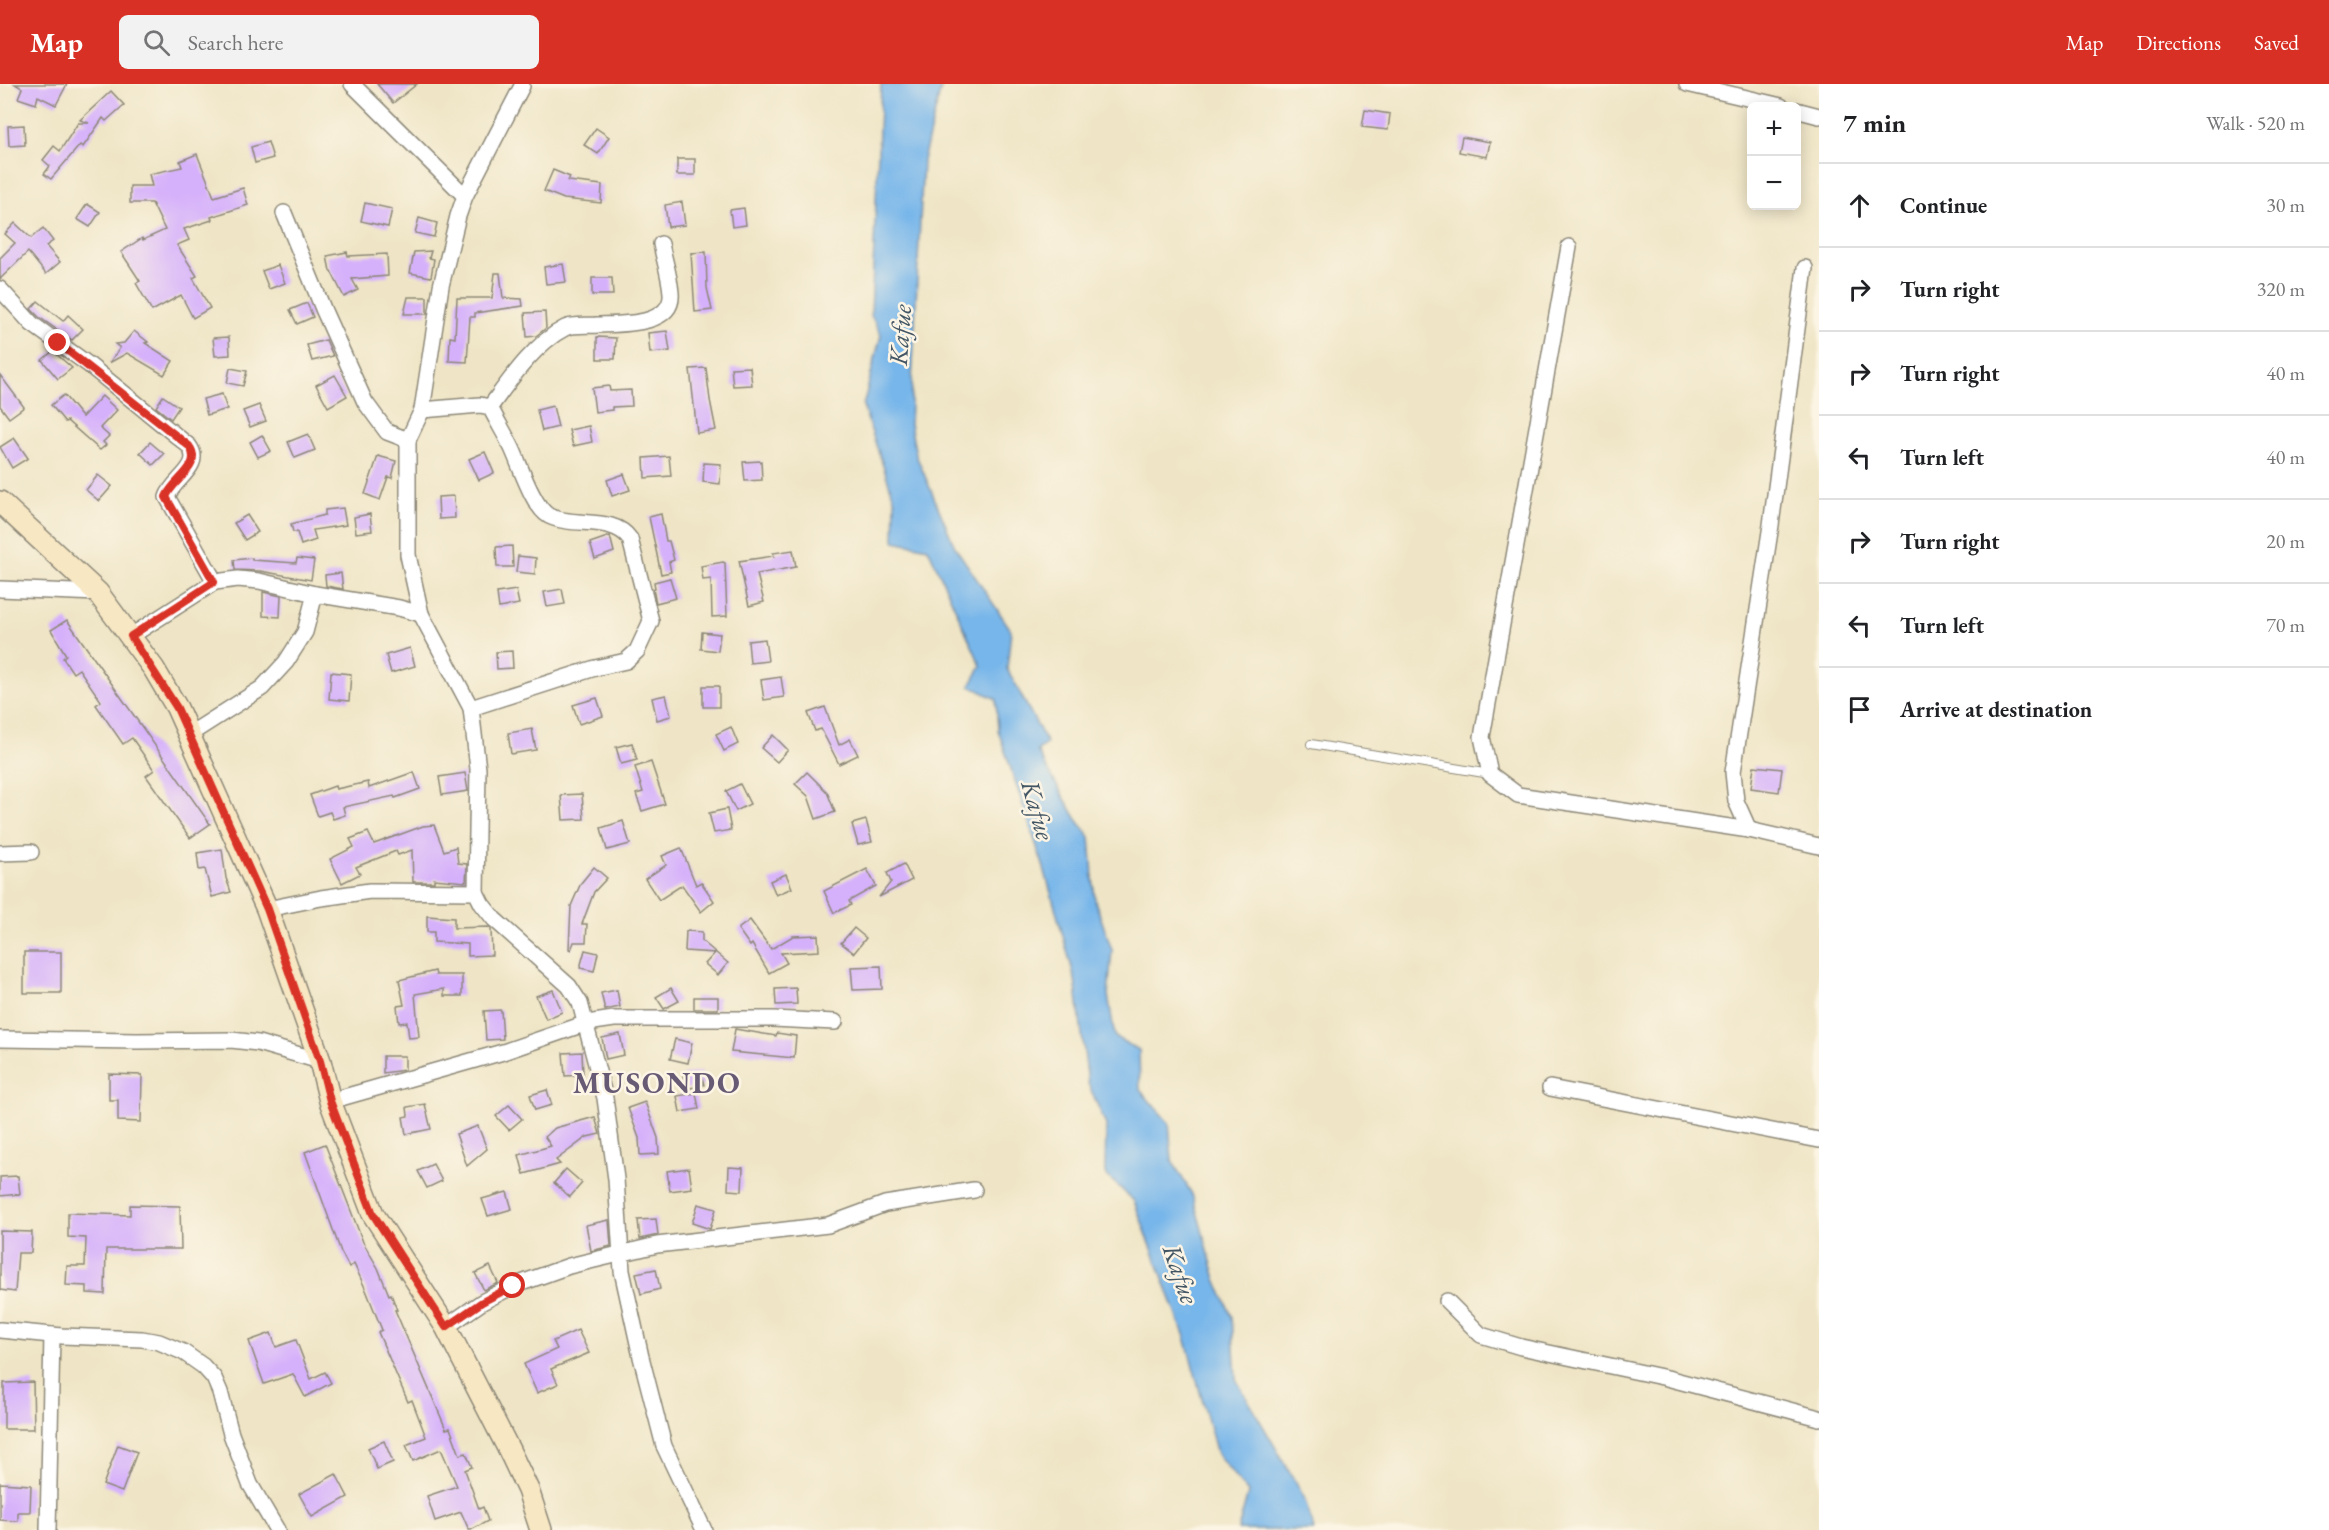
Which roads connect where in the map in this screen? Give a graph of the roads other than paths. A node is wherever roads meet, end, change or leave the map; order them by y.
1 (352, 84) edge
2 (1687, 84) edge
3 (522, 86) dead end
4 (1764, 102) edge
5 (1801, 111) edge
6 (1819, 116) edge
7 (465, 196) junction
8 (284, 213) dead end
9 (661, 244) dead end
10 (1569, 247) dead end
11 (1805, 268) dead end
12 (0, 289) edge
13 (490, 407) junction
14 (422, 410) junction
15 (408, 440) junction
16 (0, 502) edge
17 (214, 582) junction
18 (0, 589) edge
19 (98, 594) junction
20 (315, 594) junction
21 (421, 614) junction
22 (131, 636) junction
23 (471, 708) junction
24 (190, 734) junction
25 (1311, 744) dead end
26 (1490, 774) junction
27 (1749, 830) junction
28 (1819, 846) edge
29 (31, 852) dead end
30 (0, 853) edge
31 (476, 892) junction
32 (267, 909) junction
33 (587, 1023) junction
34 (835, 1023) dead end
35 (0, 1039) edge
36 (320, 1061) junction
37 (1550, 1088) dead end
38 (330, 1101) junction
39 (1819, 1140) edge
40 (974, 1190) dead end
41 (621, 1253) junction
42 (1447, 1301) dead end
43 (446, 1327) junction
44 (0, 1330) edge
45 (52, 1335) junction
46 (1819, 1418) edge
47 (48, 1530) edge
48 (277, 1530) edge
49 (541, 1530) edge
50 (704, 1530) edge

1 - 7 street
2 - 4 street
3 - 7 street
5 - 6 street
7 - 14 street
8 - 15 street
9 - 13 street
10 - 26 street
11 - 27 street
12 - 17 street
13 - 14 street
13 - 23 street
14 - 15 street
15 - 21 street
16 - 19 street
17 - 20 street
17 - 22 street
18 - 19 street
19 - 22 street
20 - 21 street
20 - 24 street
21 - 23 street
22 - 24 street
23 - 31 street
24 - 32 street
25 - 26 lane
26 - 27 street
27 - 28 street
29 - 30 street
31 - 32 street
31 - 33 street
32 - 36 street
33 - 34 street
33 - 38 street
33 - 41 street
35 - 36 street
36 - 38 street
37 - 39 street
38 - 43 street
40 - 41 street
41 - 43 street
41 - 50 street
42 - 46 street
43 - 49 street
44 - 45 street
45 - 47 street
45 - 48 street

